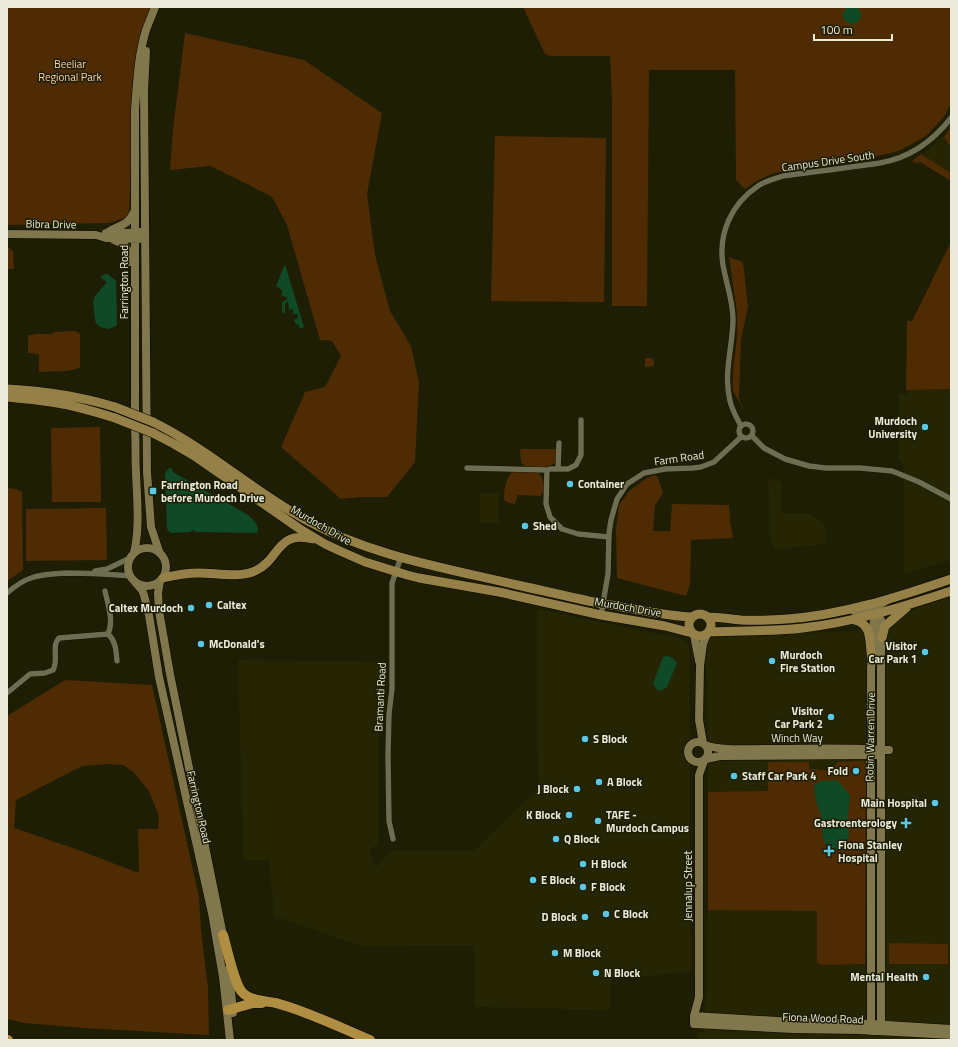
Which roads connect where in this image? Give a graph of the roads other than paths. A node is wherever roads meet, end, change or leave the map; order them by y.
1 (154, 10) edge
2 (951, 118) edge
3 (135, 210) junction
4 (7, 234) edge
5 (106, 235) junction
6 (146, 235) junction
7 (135, 236) junction
8 (135, 313) junction
9 (146, 335) junction
10 (136, 374) junction
11 (7, 389) edge
12 (7, 397) edge
13 (581, 420) dead end
14 (741, 426) junction
15 (752, 436) junction
16 (741, 437) junction
17 (559, 443) dead end
18 (467, 468) dead end
19 (558, 469) junction
20 (547, 470) junction
21 (951, 499) edge
22 (609, 537) junction
23 (319, 540) junction
24 (159, 551) junction
25 (132, 556) junction
26 (401, 557) junction
27 (397, 572) junction
28 (81, 573) junction
29 (951, 574) edge
30 (133, 579) junction
31 (951, 579) edge
32 (162, 580) junction
33 (935, 584) junction
34 (104, 591) dead end
35 (951, 591) edge
36 (7, 593) edge
37 (887, 600) junction
38 (603, 604) junction
39 (909, 605) junction
40 (841, 611) junction
41 (875, 614) junction
42 (601, 615) junction
43 (692, 616) junction
44 (708, 617) junction
45 (788, 619) junction
46 (855, 620) junction
47 (788, 629) junction
48 (708, 633) junction
49 (108, 634) junction
50 (693, 634) junction
51 (882, 638) junction
52 (872, 659) junction
53 (118, 661) dead end
54 (882, 664) junction
55 (700, 666) junction
56 (871, 674) junction
57 (7, 693) edge
58 (699, 720) junction
59 (704, 744) junction
60 (691, 745) junction
61 (877, 752) junction
62 (691, 759) junction
63 (705, 760) junction
64 (699, 775) junction
65 (393, 839) dead end
66 (871, 911) junction
67 (881, 911) junction
68 (223, 935) junction
69 (871, 939) junction
70 (881, 939) junction
71 (276, 1003) junction
72 (230, 1009) junction
73 (699, 1020) joint
74 (871, 1027) junction
75 (881, 1028) junction
76 (951, 1029) edge
77 (951, 1035) edge
78 (233, 1038) edge
79 (370, 1040) edge

1 - 3 main road, Farrington Road
1 - 6 main road, Farrington Road
2 - 14 street, Campus Drive South
3 - 5 main road
3 - 7 main road, Farrington Road
4 - 5 main road, Bibra Drive
5 - 7 main road, Bibra Drive
5 - 8 main road
6 - 7 main road, Bibra Drive
6 - 9 main road, Farrington Road
7 - 8 main road, Farrington Road
8 - 10 main road, Farrington Road
9 - 10 main road
9 - 24 main road, Farrington Road
10 - 25 main road, Farrington Road
11 - 26 main road, Murdoch Drive, bridge
12 - 23 main road, Murdoch Drive, bridge
13 - 19 street
14 - 15 street
14 - 16 street, Campus Drive South
15 - 16 street
15 - 21 street
16 - 22 street, Farm Road
17 - 19 street
18 - 20 street
19 - 20 street
20 - 22 street
22 - 38 street, Farm Road
23 - 27 main road, Murdoch Drive
23 - 32 main road
24 - 25 main road
24 - 32 main road
25 - 28 street
25 - 30 main road
26 - 27 street, Bramanti Road
26 - 38 main road, Murdoch Drive
27 - 42 main road, Murdoch Drive
27 - 65 street, Bramanti Road
28 - 30 street
28 - 36 street
29 - 33 main road
30 - 32 main road
30 - 72 main road, Farrington Road
31 - 33 main road, Murdoch Drive
32 - 68 main road, Farrington Road
33 - 37 main road, Murdoch Drive
34 - 49 street
35 - 39 main road, Murdoch Drive
37 - 40 main road, Murdoch Drive
37 - 41 main road
38 - 42 street, Farm Road
38 - 43 main road, Murdoch Drive
39 - 41 main road, Murdoch Drive
39 - 51 main road
40 - 41 main road
40 - 45 main road, Murdoch Drive
41 - 46 main road, Murdoch Drive
41 - 51 main road, Robin Warren Drive
41 - 52 main road, Robin Warren Drive
42 - 50 main road, Murdoch Drive
43 - 44 main road, Murdoch Drive
43 - 50 main road
44 - 45 main road, Murdoch Drive
44 - 48 main road
45 - 47 main road
46 - 47 main road, Murdoch Drive
46 - 52 main road
47 - 48 main road, Murdoch Drive
48 - 50 main road, Murdoch Drive
48 - 55 main road, Jennalup Street
49 - 53 street
49 - 57 street
50 - 55 main road, Jennalup Street
51 - 54 main road, Robin Warren Drive
52 - 56 main road, Robin Warren Drive
54 - 56 main road
54 - 61 main road, Robin Warren Drive
55 - 58 main road, Jennalup Street
56 - 61 main road, Robin Warren Drive
58 - 59 main road, Jennalup Street
58 - 60 main road, Jennalup Street
59 - 60 main road
59 - 61 main road, Winch Way
59 - 63 main road, Jennalup Street
60 - 62 main road, Jennalup Street
61 - 63 main road, Winch Way
61 - 66 main road, Robin Warren Drive
61 - 67 main road, Robin Warren Drive
62 - 63 main road
62 - 64 main road, Jennalup Street
63 - 64 main road, Jennalup Street
64 - 73 main road, Jennalup Street
66 - 67 main road
66 - 69 main road, Robin Warren Drive
67 - 70 main road, Robin Warren Drive
68 - 71 highway
68 - 72 main road, Farrington Road
69 - 70 main road
69 - 74 main road, Robin Warren Drive
70 - 75 main road, Robin Warren Drive
71 - 72 highway
71 - 79 highway
72 - 78 main road, Farrington Road
73 - 74 main road, Fiona Wood Road
74 - 75 main road, Fiona Wood Road
75 - 76 main road, Fiona Wood Road
75 - 77 main road, Fiona Wood Road

